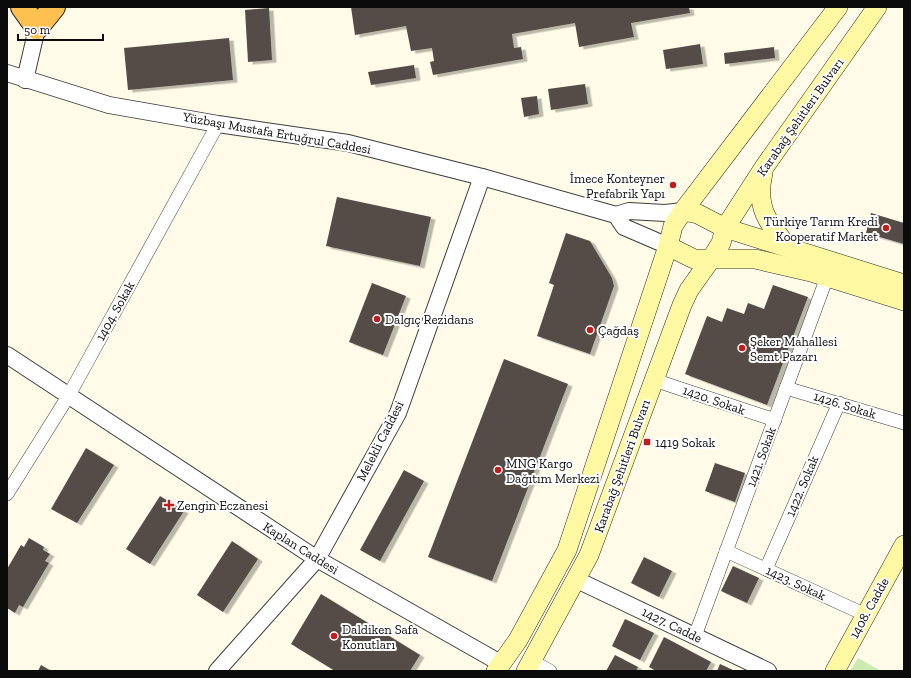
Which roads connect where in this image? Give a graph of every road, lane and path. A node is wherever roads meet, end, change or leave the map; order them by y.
1 (22, 7) edge
2 (54, 7) edge
3 (838, 7) edge
4 (877, 7) edge
5 (37, 28) junction
6 (7, 73) edge
7 (25, 80) junction
8 (218, 124) junction
9 (765, 166) junction
10 (482, 177) junction
11 (683, 211) junction
12 (616, 216) junction
13 (725, 228) junction
14 (668, 246) junction
15 (789, 248) junction
16 (711, 259) junction
17 (827, 277) junction
18 (904, 284) edge
19 (904, 301) edge
20 (7, 355) edge
21 (654, 380) junction
22 (786, 388) junction
23 (69, 395) junction
24 (838, 403) junction
25 (774, 420) junction
26 (904, 422) edge
27 (7, 494) edge
28 (904, 545) edge
29 (726, 551) junction
30 (317, 560) junction
31 (766, 570) junction
32 (577, 580) junction
33 (866, 615) junction
34 (695, 636) junction
35 (529, 666) edge
36 (499, 667) edge
37 (217, 671) edge
38 (550, 671) edge
39 (768, 671) edge
40 (835, 671) edge

1 - 5 highway
2 - 5 highway
3 - 11 main road, Karabağ Şehitleri Bulvarı
4 - 9 main road, Karabağ Şehitleri Bulvarı
5 - 7 street
6 - 7 street, Yüzbaşı Mustafa Ertuğrul Caddesi
7 - 8 street, Yüzbaşı Mustafa Ertuğrul Caddesi
8 - 10 street, Yüzbaşı Mustafa Ertuğrul Caddesi
8 - 23 street, 1404. Sokak
9 - 13 main road, Karabağ Şehitleri Bulvarı
9 - 15 main road
10 - 12 street, Yüzbaşı Mustafa Ertuğrul Caddesi
10 - 30 street, Melekli Caddesi
11 - 12 street, Yüzbaşı Mustafa Ertuğrul Caddesi
11 - 13 main road
11 - 14 main road, Karabağ Şehitleri Bulvarı
12 - 14 street, Yüzbaşı Mustafa Ertuğrul Caddesi
13 - 15 main road
13 - 16 main road, Karabağ Şehitleri Bulvarı
14 - 16 main road
14 - 36 main road, Karabağ Şehitleri Bulvarı
15 - 18 main road
16 - 17 main road
16 - 21 main road, Karabağ Şehitleri Bulvarı
17 - 19 main road
17 - 22 street, 1421. Sokak
20 - 23 street, Kaplan Caddesi
21 - 25 street, 1420. Sokak
21 - 32 main road, Karabağ Şehitleri Bulvarı
22 - 24 street, 1426. Sokak
22 - 25 street, 1421. Sokak
23 - 27 street, 1404. Sokak
23 - 30 street, Kaplan Caddesi
24 - 26 street, 1426. Sokak
24 - 31 street, 1422. Sokak
25 - 29 street, 1421. Sokak
28 - 33 main road, 1408. Cadde
29 - 31 street, 1423. Sokak
29 - 34 street, 1421. Sokak
30 - 36 street, Kaplan Caddesi
30 - 37 street, Melekli Caddesi
31 - 33 street, 1423. Sokak
32 - 34 street, 1427. Cadde
32 - 35 main road, Karabağ Şehitleri Bulvarı
33 - 40 main road, 1408. Cadde
34 - 39 street, 1427. Cadde
35 - 38 street

